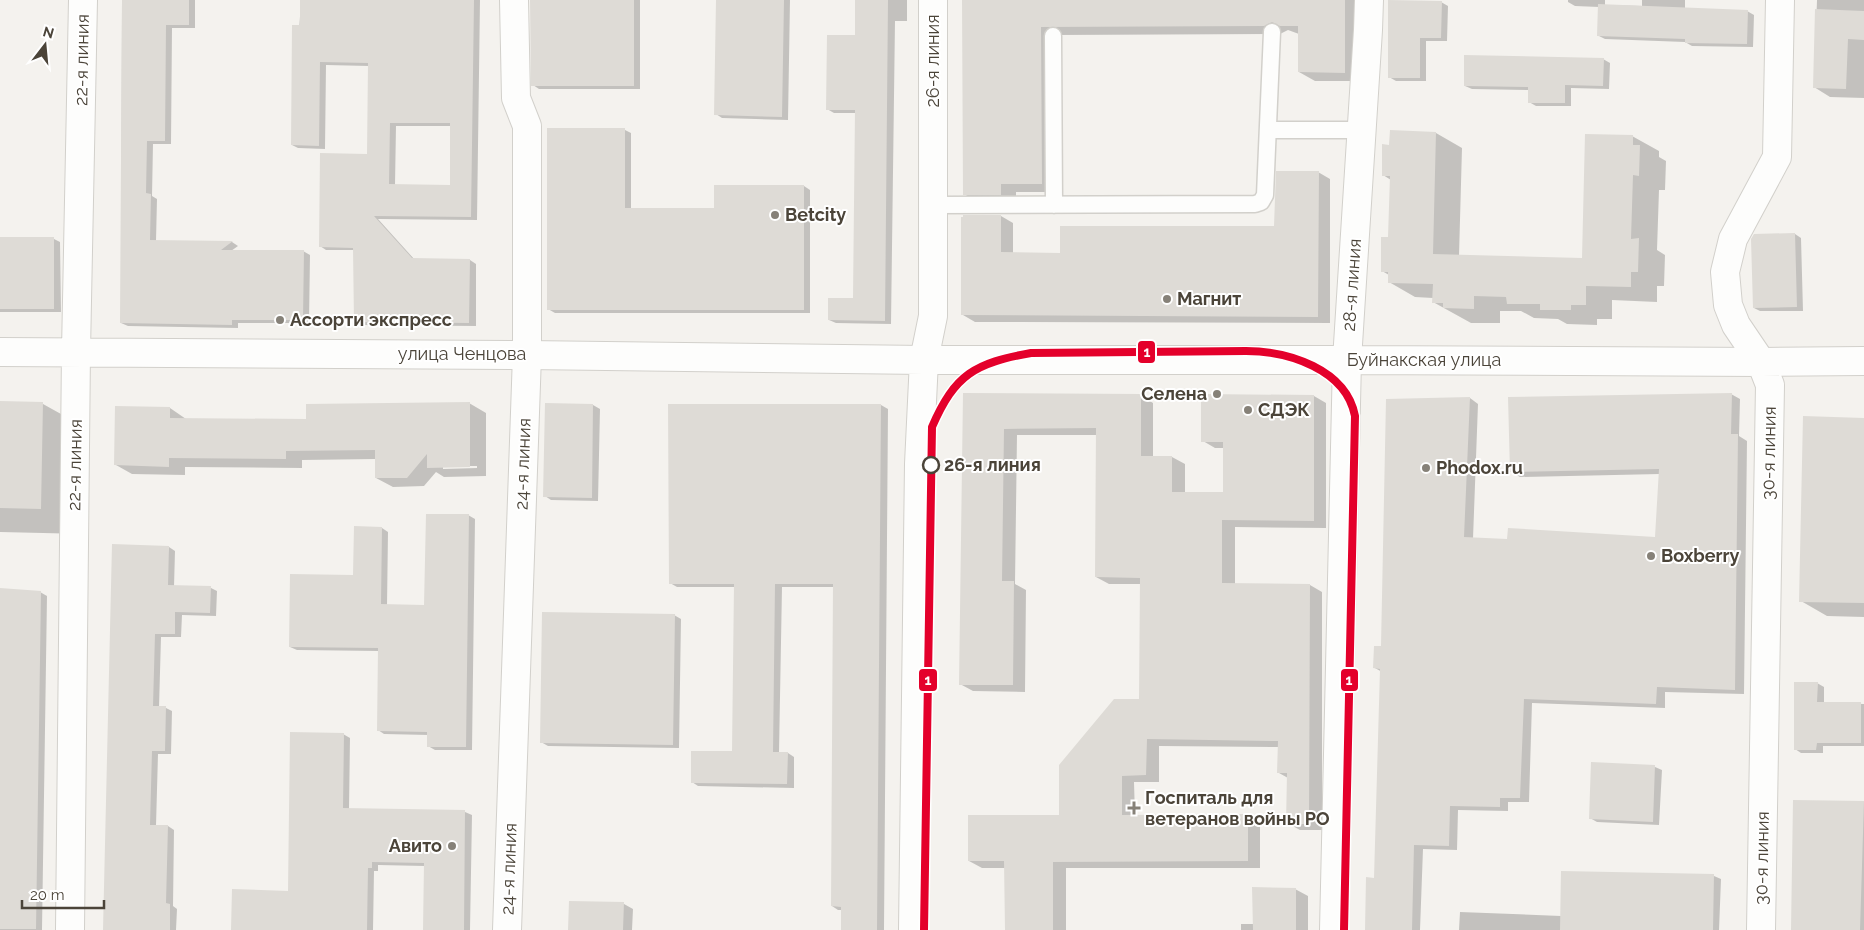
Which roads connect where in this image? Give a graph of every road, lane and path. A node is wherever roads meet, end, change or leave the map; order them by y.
1 (83, 0) edge
2 (514, 0) edge
3 (932, 0) edge
4 (1369, 0) edge
5 (1780, 0) edge
6 (1272, 32) dead end
7 (1053, 36) dead end
8 (1268, 130) junction
9 (1362, 130) junction
10 (933, 205) junction
11 (1054, 205) junction
12 (76, 351) junction
13 (0, 352) edge
14 (527, 354) junction
15 (924, 360) junction
16 (1347, 360) junction
17 (1864, 361) edge
18 (1761, 362) junction
19 (70, 930) edge
20 (507, 930) edge
21 (913, 930) edge
22 (1334, 930) edge
23 (1761, 930) edge

1 - 12 street, 22-я линия
2 - 14 street, 24-я линия
3 - 10 street, 26-я линия
4 - 9 street, 28-я линия
5 - 18 street, 30-я линия
6 - 8 lane
7 - 11 lane
8 - 9 lane
8 - 11 lane
9 - 16 street, 28-я линия
10 - 11 lane
10 - 15 street, 26-я линия
12 - 13 street, улица Ченцова
12 - 14 street, улица Ченцова
12 - 19 street, 22-я линия
14 - 15 street, улица Ченцова
14 - 20 street, 24-я линия
15 - 16 street, Буйнакская улица
15 - 21 street, 26-я линия
16 - 18 street, Буйнакская улица
16 - 22 street, 28-я линия
17 - 18 street, Буйнакская улица
18 - 23 street, 30-я линия

